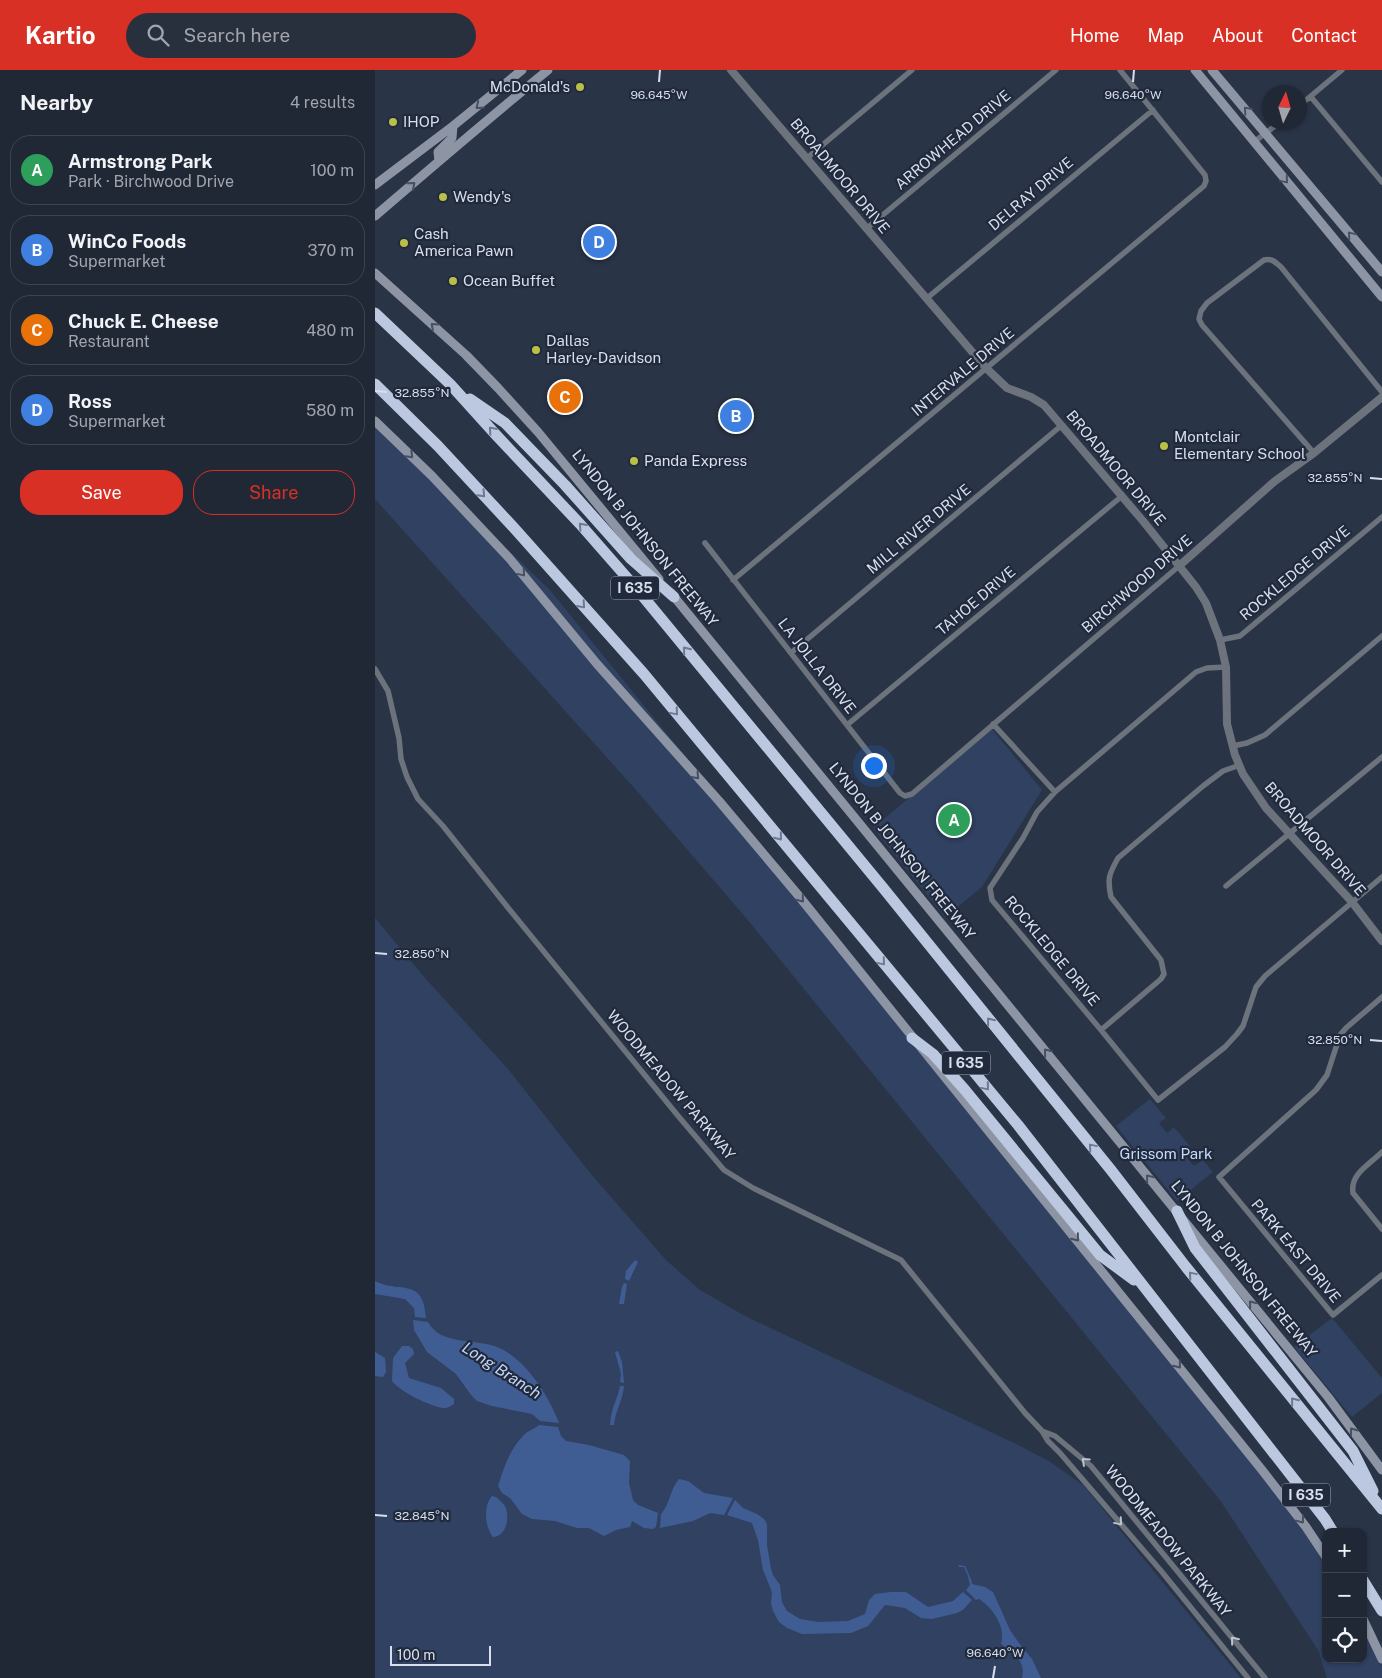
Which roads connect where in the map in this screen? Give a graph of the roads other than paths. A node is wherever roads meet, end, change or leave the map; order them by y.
1 (522, 70) edge
2 (548, 70) edge
3 (731, 70) edge
4 (912, 70) edge
5 (1056, 70) edge
6 (1120, 70) edge
7 (1195, 70) edge
8 (1212, 70) edge
9 (1342, 70) edge
10 (1311, 97) junction
11 (1307, 100) edge
12 (1153, 110) junction
13 (453, 126) junction
14 (1271, 130) edge
15 (1267, 133) junction
16 (1254, 142) junction
17 (807, 158) junction
18 (439, 161) junction
19 (1382, 182) edge
20 (375, 186) edge
21 (375, 216) edge
22 (867, 229) junction
23 (375, 265) edge
24 (1382, 272) edge
25 (375, 273) edge
26 (385, 282) junction
27 (1382, 297) edge
28 (926, 299) junction
29 (375, 313) edge
30 (986, 368) junction
31 (375, 384) edge
32 (451, 384) junction
33 (1382, 392) edge
34 (1382, 397) edge
35 (375, 421) edge
36 (1062, 425) junction
37 (1314, 453) junction
38 (1122, 496) junction
39 (1382, 517) edge
40 (705, 543) dead end
41 (1179, 566) junction
42 (733, 580) junction
43 (674, 597) junction
44 (1382, 636) edge
45 (1220, 640) junction
46 (792, 652) junction
47 (1226, 667) junction
48 (375, 669) edge
49 (993, 724) junction
50 (847, 725) junction
51 (1233, 746) junction
52 (1382, 757) edge
53 (1240, 764) junction
54 (1055, 792) junction
55 (913, 794) joint
56 (1290, 835) junction
57 (1382, 877) edge
58 (1226, 886) dead end
59 (1352, 902) junction
60 (1382, 941) edge
61 (1382, 997) edge
62 (1101, 1030) junction
63 (912, 1038) junction
64 (1382, 1152) edge
65 (1177, 1211) junction
66 (1382, 1229) edge
67 (1382, 1274) edge
68 (1146, 1289) junction
69 (1042, 1431) junction
70 (1382, 1470) edge
71 (1381, 1509) edge
72 (1331, 1528) edge
73 (1322, 1551) edge
74 (1367, 1587) edge
75 (1382, 1611) edge
76 (1367, 1627) edge
77 (1382, 1659) edge
78 (1247, 1678) edge
79 (1265, 1678) edge

1 -> 13 main road
2 - 18 main road
3 - 17 street, BROADMOOR DRIVE
4 - 17 street
5 - 22 street, ARROWHEAD DRIVE
6 - 12 street
7 - 16 main road
15 -> 8 main road
9 - 10 street
10 - 11 street
10 - 19 street
12 - 28 street, DELRAY DRIVE
12 - 30 street, INTERVALE DRIVE
13 - 18 main road
13 - 20 main road
14 - 15 street
15 - 16 street
24 -> 15 main road
16 -> 27 main road
17 - 22 street, BROADMOOR DRIVE
21 -> 18 main road
22 - 28 street, BROADMOOR DRIVE
23 - 26 main road
25 - 26 main road, LYNDON B JOHNSON FREEWAY
43 -> 26 main road, LYNDON B JOHNSON FREEWAY
28 - 30 street, BROADMOOR DRIVE
29 - 32 highway, I 635
30 - 36 street, BROADMOOR DRIVE
30 - 42 street, INTERVALE DRIVE
31 -> 68 highway, I 635
32 - 43 highway
71 -> 32 highway, I 635
33 - 37 street
34 - 37 street, BIRCHWOOD DRIVE
35 -> 63 main road
36 - 38 street, BROADMOOR DRIVE
36 - 46 street, MILL RIVER DRIVE
37 - 41 street, BIRCHWOOD DRIVE
38 - 41 street, BROADMOOR DRIVE
38 - 50 street, TAHOE DRIVE
39 - 45 street, ROCKLEDGE DRIVE
40 - 42 street, LA JOLLA DRIVE
41 - 45 street, BROADMOOR DRIVE
41 - 49 street, BIRCHWOOD DRIVE
42 - 46 street, LA JOLLA DRIVE
65 -> 43 main road, LYNDON B JOHNSON FREEWAY
44 - 51 street
45 - 47 street, BROADMOOR DRIVE
46 - 50 street, LA JOLLA DRIVE
47 - 51 street, BROADMOOR DRIVE
47 - 54 street, ROCKLEDGE DRIVE
48 - 69 street, WOODMEADOW PARKWAY
49 - 54 street
49 - 55 street, BIRCHWOOD DRIVE
50 - 55 street, LA JOLLA DRIVE
51 - 53 street, BROADMOOR DRIVE
52 - 56 street
53 - 56 street, BROADMOOR DRIVE
53 - 62 street
54 - 62 street, ROCKLEDGE DRIVE
56 - 58 street
56 - 59 street, BROADMOOR DRIVE
57 - 59 street
59 - 60 street, BROADMOOR DRIVE
59 - 62 street, ROCKLEDGE DRIVE
61 - 67 street, PARK EAST DRIVE
63 - 68 highway
63 -> 73 main road
64 - 66 street
70 -> 65 main road, LYNDON B JOHNSON FREEWAY
65 - 71 highway
68 - 72 highway, I 635
69 -> 78 street, WOODMEADOW PARKWAY
79 -> 69 street, WOODMEADOW PARKWAY
74 - 75 highway
76 - 77 main road

